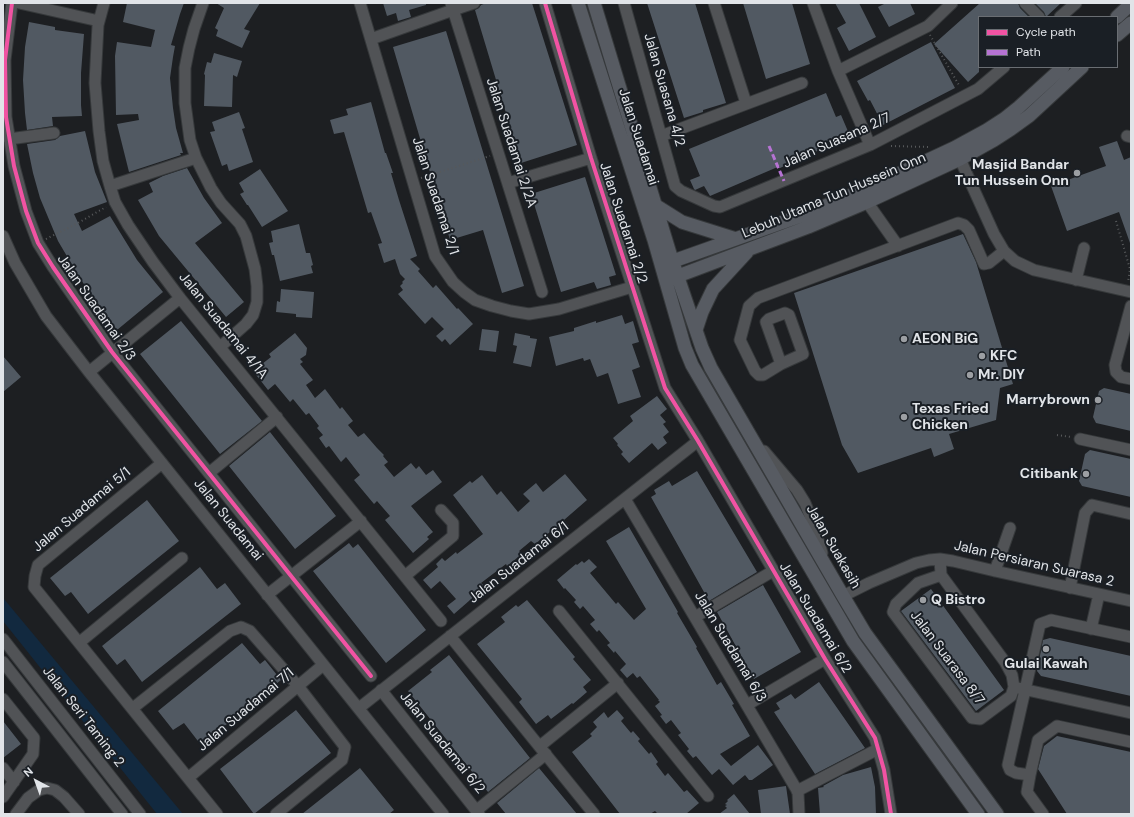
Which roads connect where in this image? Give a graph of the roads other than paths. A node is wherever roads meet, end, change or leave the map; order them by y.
1 (12, 3) edge
2 (20, 3) edge
3 (104, 3) edge
4 (203, 3) edge
5 (360, 3) edge
6 (474, 3) edge
7 (545, 3) edge
8 (578, 3) edge
9 (594, 3) edge
10 (624, 3) edge
11 (714, 3) edge
12 (813, 3) edge
13 (952, 3) edge
14 (1025, 3) edge
15 (1076, 3) edge
16 (1131, 4) edge
17 (452, 6) edge
18 (1038, 16) edge
19 (1061, 16) edge
20 (1118, 16) edge
21 (99, 21) junction
22 (1131, 23) edge
23 (1118, 34) edge
24 (372, 39) junction
25 (1003, 68) edge
26 (1062, 68) edge
27 (1081, 68) edge
28 (838, 71) junction
29 (802, 83) dead end
30 (746, 103) junction
31 (54, 133) dead end
32 (661, 136) junction
33 (10, 139) junction
34 (870, 145) junction
35 (196, 158) junction
36 (591, 158) junction
37 (960, 159) junction
38 (508, 183) junction
39 (110, 186) junction
40 (675, 186) joint
41 (867, 202) junction
42 (655, 205) junction
43 (3, 236) edge
44 (736, 239) junction
45 (898, 246) junction
46 (752, 248) junction
47 (1084, 248) dead end
48 (1004, 251) junction
49 (667, 264) junction
50 (678, 276) junction
51 (1076, 280) junction
52 (665, 281) junction
53 (632, 287) junction
54 (542, 292) dead end
55 (1131, 292) edge
56 (180, 298) junction
57 (1131, 306) edge
58 (696, 330) junction
59 (220, 347) junction
60 (112, 352) junction
61 (780, 364) dead end
62 (89, 372) junction
63 (1131, 379) edge
64 (277, 417) junction
65 (1075, 438) road end
66 (698, 441) junction
67 (1131, 450) edge
68 (162, 463) junction
69 (209, 473) junction
70 (625, 499) junction
71 (441, 510) dead end
72 (1131, 514) edge
73 (361, 521) junction
74 (1010, 528) dead end
75 (182, 558) dead end
76 (940, 559) junction
77 (774, 570) junction
78 (995, 572) junction
79 (941, 575) junction
80 (290, 576) junction
81 (405, 576) junction
82 (1070, 588) junction
83 (1098, 594) junction
84 (267, 595) junction
85 (842, 596) junction
86 (1131, 601) edge
87 (559, 611) dead end
88 (695, 617) junction
89 (441, 621) dead end
90 (1091, 628) junction
91 (450, 636) junction
92 (1131, 637) edge
93 (3, 639) edge
94 (80, 642) junction
95 (825, 659) junction
96 (3, 662) edge
97 (323, 665) junction
98 (371, 676) dead end
99 (618, 683) junction
100 (298, 686) junction
101 (1014, 687) junction
102 (381, 690) junction
103 (1026, 690) junction
104 (3, 699) edge
105 (747, 705) junction
106 (133, 708) junction
107 (359, 708) junction
108 (1131, 713) edge
109 (1131, 742) edge
110 (878, 749) junction
111 (543, 750) junction
112 (3, 768) edge
113 (1030, 775) junction
114 (188, 778) junction
115 (14, 782) junction
116 (797, 791) junction
117 (708, 796) dead end
118 (3, 797) edge
119 (478, 812) edge
120 (16, 814) edge
121 (79, 814) edge
122 (122, 814) edge
123 (140, 814) edge
124 (216, 814) edge
125 (276, 814) edge
126 (443, 814) edge
127 (594, 814) edge
128 (799, 814) edge
129 (891, 814) edge
130 (978, 814) edge
131 (997, 814) edge
132 (1043, 814) edge

1 - 33 street, Jalan Suadamai 2/3
2 - 21 street
3 - 21 street, Jalan Suadamai 4/1A
4 - 35 street
5 - 24 street, Jalan Suadamai 2/1
6 - 17 street
7 - 36 street, Jalan Suadamai 2/2
8 - 49 main road, Jalan Suadamai
9 - 42 main road, Jalan Suadamai
10 - 32 street, Jalan Suasana 4/2
11 - 30 street
12 - 28 street
13 - 28 street
14 - 18 street
15 - 19 street
16 - 20 main road
17 - 24 street
17 - 38 street, Jalan Suadamai 2/2A
21 - 39 street, Jalan Suadamai 4/1A
22 - 23 main road
24 - 53 street, Jalan Suadamai 2/1
25 - 34 street, Jalan Suasana 2/7
26 - 44 main road, Lebuh Utama Tun Hussein Onn
27 - 37 main road, Lebuh Utama Tun Hussein Onn
28 - 34 street
29 - 30 street
30 - 32 street
31 - 33 street
32 - 40 street, Jalan Suasana 4/2
33 - 60 street, Jalan Suadamai 2/3
34 - 40 street, Jalan Suasana 2/7
35 - 39 street
35 - 59 street
36 - 38 street
36 - 53 street, Jalan Suadamai 2/2
37 - 41 main road, Lebuh Utama Tun Hussein Onn
37 - 48 street
38 - 54 street, Jalan Suadamai 2/2A
39 - 56 street, Jalan Suadamai 4/1A
41 - 45 street
41 - 46 main road, Lebuh Utama Tun Hussein Onn
42 - 44 main road
42 - 49 main road, Jalan Suadamai
43 - 62 street, Jalan Suadamai
44 - 49 main road, Lebuh Utama Tun Hussein Onn
45 - 48 street
45 - 61 street
46 - 50 main road, Lebuh Utama Tun Hussein Onn
46 - 58 main road
47 - 51 street
48 - 51 street
49 - 50 main road, Jalan Suadamai
49 - 52 main road, Jalan Suadamai
50 - 52 main road, Lebuh Utama Tun Hussein Onn
50 - 58 main road, Jalan Suakasih
51 - 55 street
52 - 130 main road
53 - 66 street, Jalan Suadamai 2/2
56 - 59 street, Jalan Suadamai 4/1A
56 - 60 street
57 - 63 street
58 - 85 main road, Jalan Suakasih
59 - 64 street, Jalan Suadamai 4/1A
60 - 62 street
60 - 69 street, Jalan Suadamai 2/3
62 - 68 street, Jalan Suadamai
64 - 69 street
64 - 73 street, Jalan Suadamai 4/1A
65 - 67 street
66 - 70 street, Jalan Suadamai 6/1
66 - 77 street, Jalan Suadamai 6/2
68 - 84 street, Jalan Suadamai
68 - 94 street, Jalan Suadamai 5/1
69 - 80 street, Jalan Suadamai 2/3
70 - 88 street, Jalan Suadamai 6/3
70 - 91 street, Jalan Suadamai 6/1
71 - 81 street
72 - 82 street
73 - 80 street
73 - 81 street, Jalan Suadamai 4/1A
74 - 78 street
75 - 94 street
76 - 78 street, Jalan Persiaran Suarasa 2
76 - 79 street
76 - 85 street, Jalan Persiaran Suarasa 2
77 - 88 street
77 - 95 street, Jalan Suadamai 6/2
78 - 82 street, Jalan Persiaran Suarasa 2
79 - 101 street
79 - 101 street, Jalan Suarasa 8/7
80 - 84 street
80 - 98 street, Jalan Suadamai 2/3
81 - 89 street, Jalan Suadamai 4/1A
82 - 83 street, Jalan Persiaran Suarasa 2
83 - 86 street, Jalan Persiaran Suarasa 2
83 - 90 street
84 - 97 street, Jalan Suadamai
85 - 131 main road, Jalan Suakasih
87 - 99 street
88 - 105 street, Jalan Suadamai 6/3
90 - 92 street
90 - 103 street
91 - 102 street, Jalan Suadamai 6/1
91 - 111 street
93 - 123 street, Jalan Seri Taming 2
94 - 106 street
95 - 105 street
95 - 110 street, Jalan Suadamai 6/2
96 - 122 street, Jalan Seri Taming 2
97 - 100 street, Jalan Suadamai 7/1
97 - 107 street, Jalan Suadamai
99 - 111 street
99 - 117 street
100 - 106 street
100 - 114 street, Jalan Suadamai 7/1
100 - 125 street
101 - 103 street
102 - 107 street, Jalan Suadamai 6/1
102 - 119 street, Jalan Suadamai 6/2
103 - 108 street
103 - 113 street
104 - 115 street
105 - 116 street, Jalan Suadamai 6/3
106 - 114 street
107 - 126 street, Jalan Suadamai
109 - 113 street
110 - 116 street
110 - 129 street, Jalan Suadamai 6/2
111 - 119 street
111 - 127 street
112 - 115 street
113 - 132 street
114 - 124 street
115 - 118 street
116 - 128 street, Jalan Suadamai 6/3
120 - 121 street

